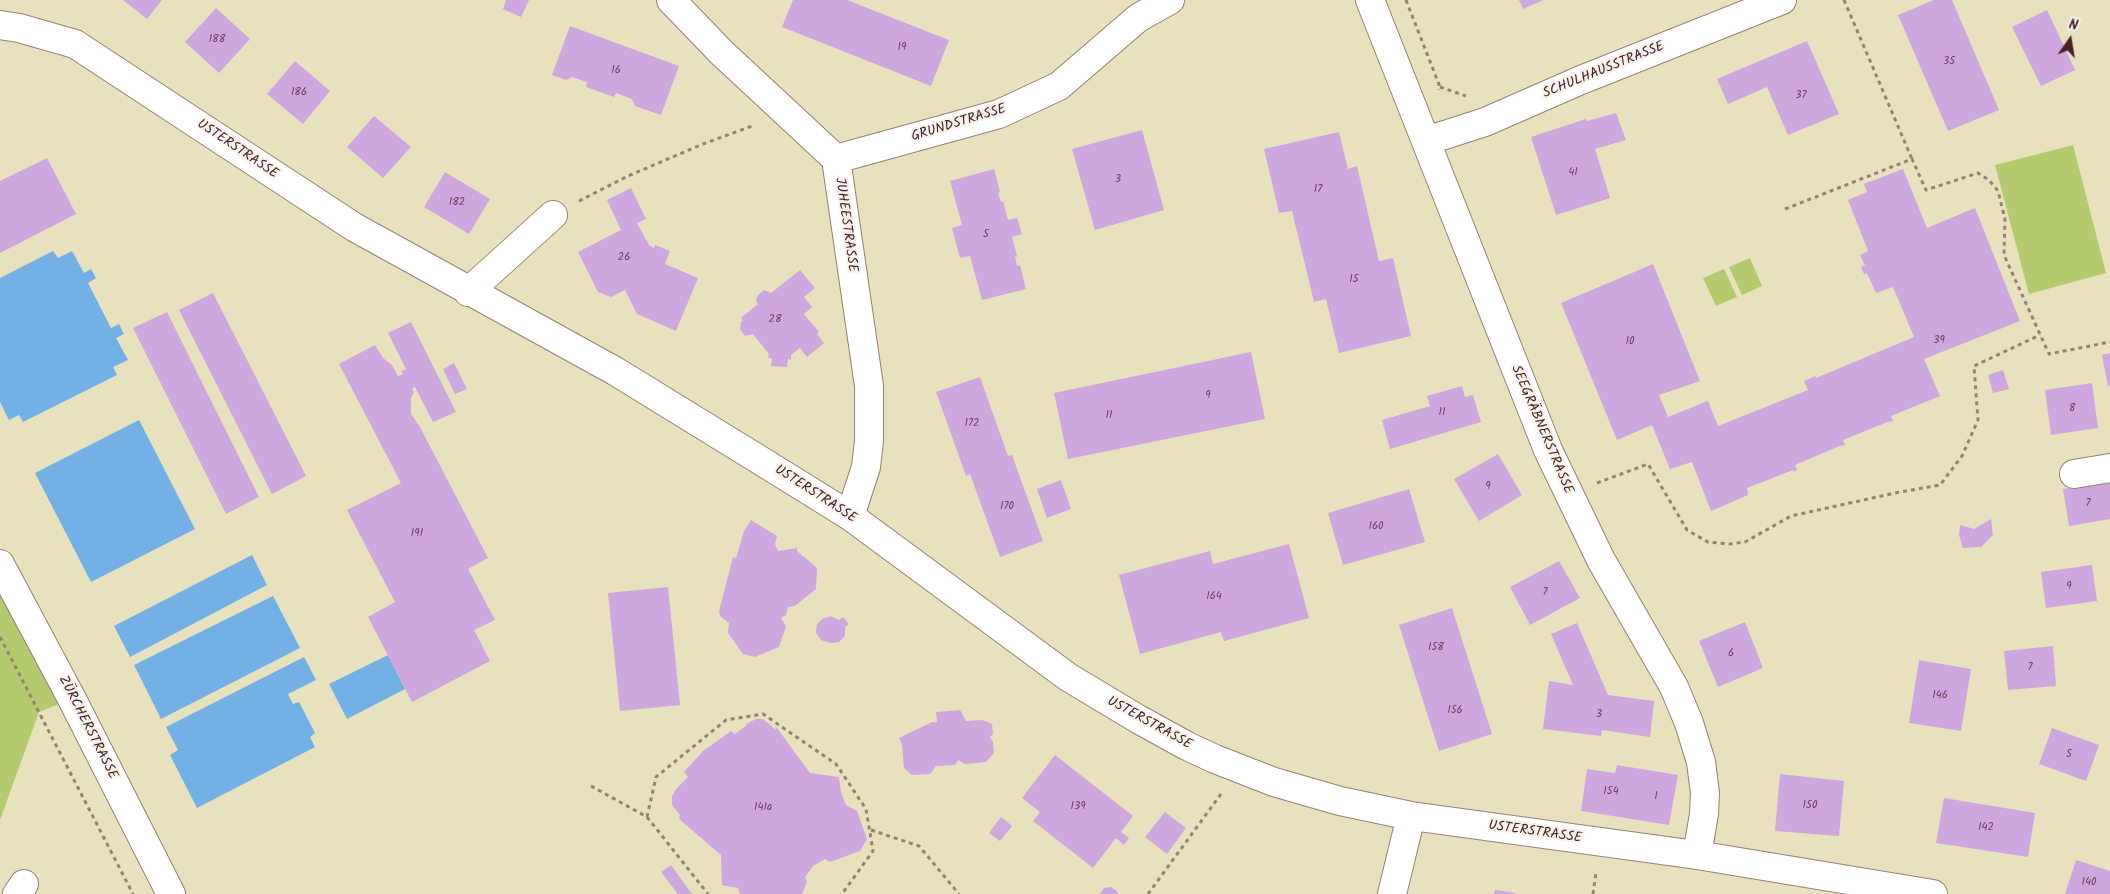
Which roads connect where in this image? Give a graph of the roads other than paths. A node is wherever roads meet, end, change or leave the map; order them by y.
1 (671, 0) edge
2 (1170, 0) edge
3 (1370, 0) edge
4 (1782, 0) edge
5 (0, 25) edge
6 (1426, 141) junction
7 (836, 159) junction
8 (553, 215) road end
9 (468, 292) junction
10 (2110, 468) edge
11 (2074, 474) dead end
12 (850, 516) junction
13 (0, 564) edge
14 (1411, 816) junction
15 (1697, 855) junction
16 (171, 894) edge
17 (1392, 894) edge
18 (1933, 894) edge

1 - 7 main road, JUHEESTRASSE
2 - 7 main road, GRUNDSTRASSE
3 - 6 main road, SEEGRÄBNERSTRASSE
4 - 6 main road, SCHULHAUSSTRASSE
5 - 9 main road, USTERSTRASSE
6 - 15 main road, SEEGRÄBNERSTRASSE
7 - 12 main road, JUHEESTRASSE
8 - 9 main road
9 - 12 main road, USTERSTRASSE
10 - 11 main road
12 - 14 main road, USTERSTRASSE
13 - 16 main road, ZÜRCHERSTRASSE
14 - 15 main road, USTERSTRASSE
14 - 17 main road
15 - 18 main road, USTERSTRASSE

